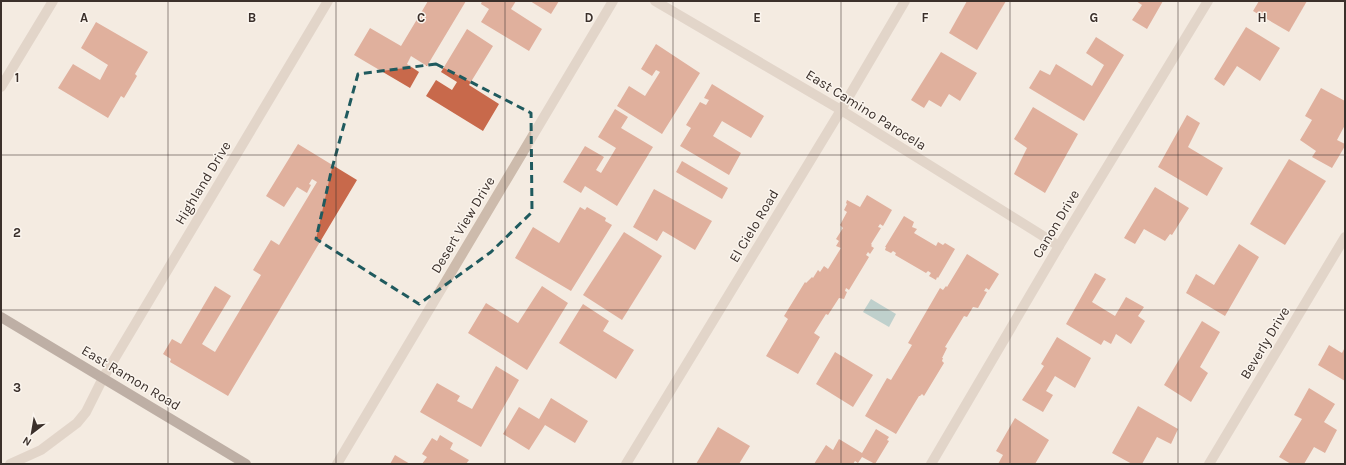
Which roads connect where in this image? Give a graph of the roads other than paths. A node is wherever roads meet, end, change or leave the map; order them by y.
1 (53, 1) edge
2 (328, 1) edge
3 (613, 1) edge
4 (655, 1) edge
5 (905, 1) edge
6 (1208, 1) edge
7 (1, 87) edge
8 (841, 110) junction
9 (1345, 237) edge
10 (1059, 246) junction
11 (1, 317) edge
12 (103, 378) junction
13 (10, 464) edge
14 (246, 464) edge
15 (337, 464) edge
16 (626, 464) edge
17 (931, 464) edge
18 (1209, 464) edge

1 - 7 street
2 - 12 street, Highland Drive
3 - 15 street, Desert View Drive
4 - 8 street, East Camino Parocela
5 - 8 street, El Cielo Road
6 - 10 street, Canon Drive
8 - 10 street, East Camino Parocela
8 - 16 street, El Cielo Road
9 - 18 street, Beverly Drive
10 - 17 street, Canon Drive
11 - 12 main road, East Ramon Road
12 - 13 street, Highland Drive
12 - 14 main road, East Ramon Road

